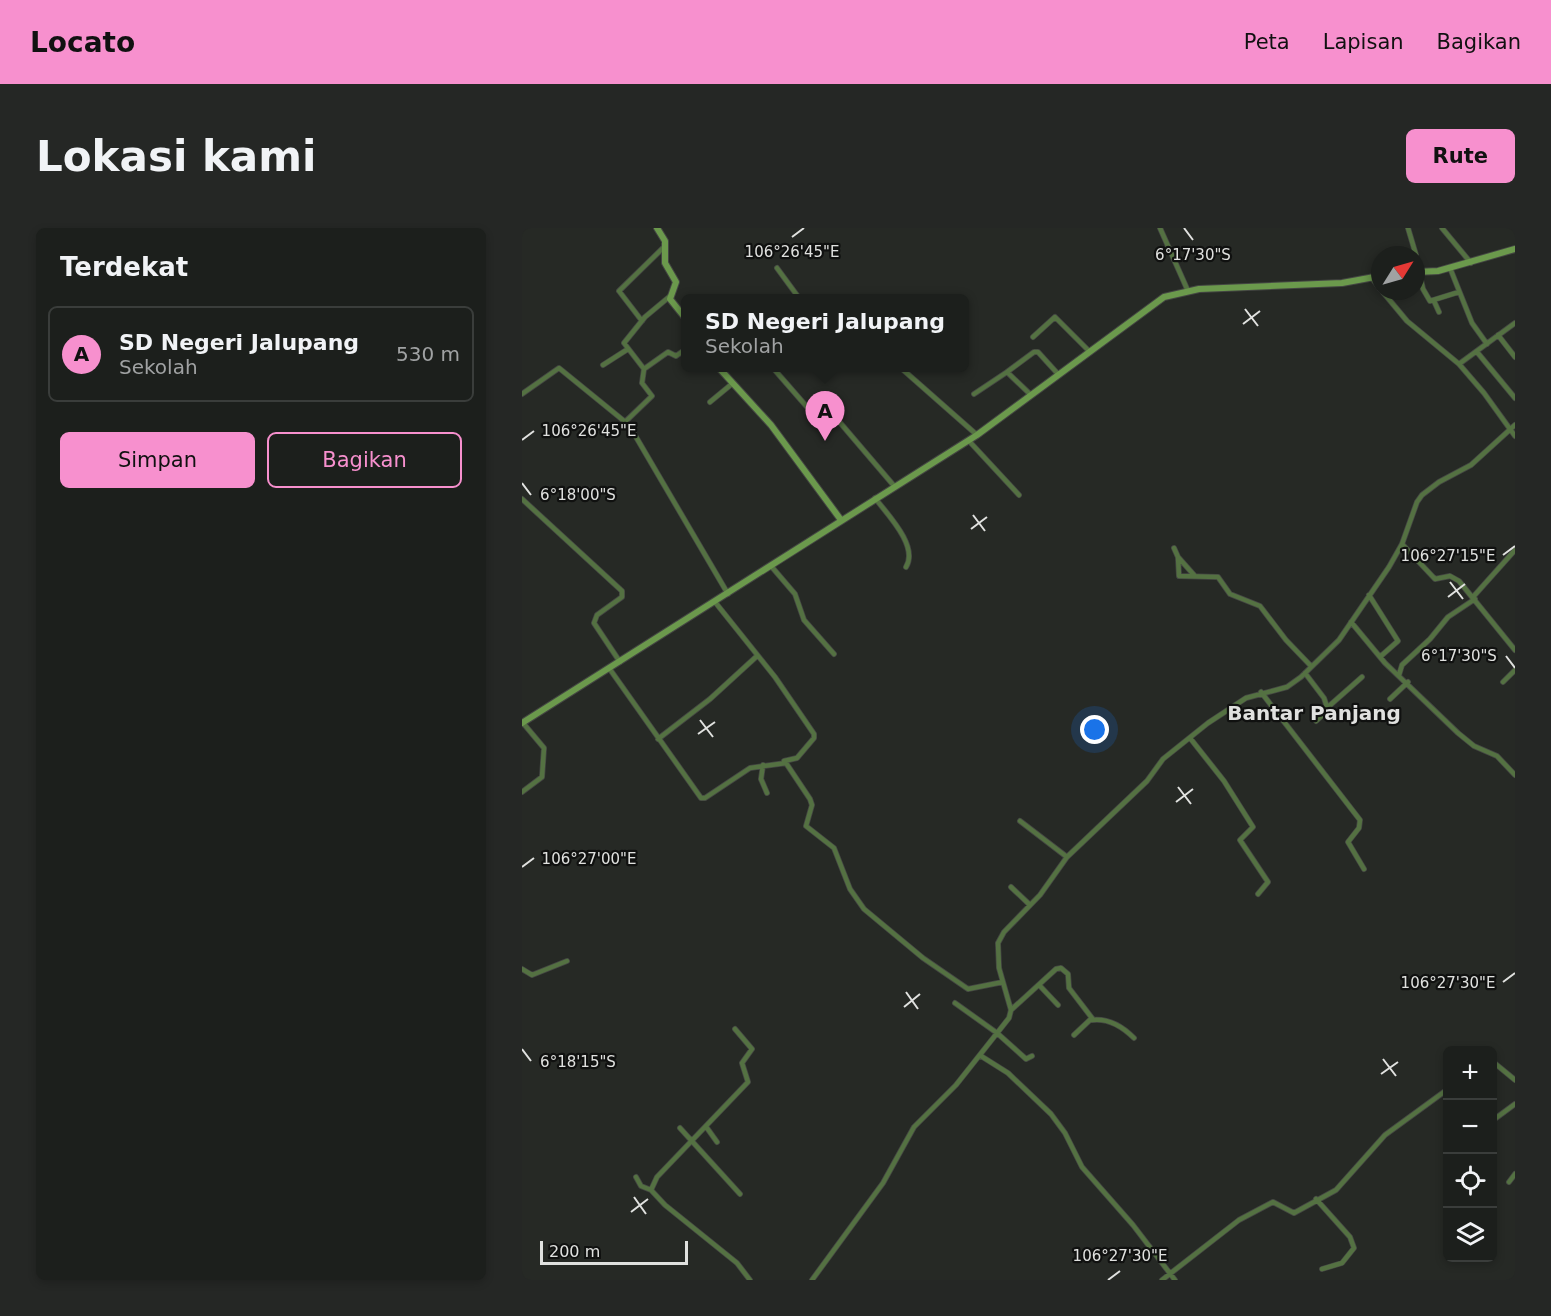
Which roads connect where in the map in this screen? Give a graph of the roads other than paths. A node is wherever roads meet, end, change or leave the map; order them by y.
1 (657, 228) edge
2 (1160, 228) edge
3 (1408, 228) edge
4 (1442, 228) edge
5 (666, 245) junction
6 (1414, 246) edge
7 (1515, 249) edge
8 (1471, 263) junction
9 (777, 268) dead end
10 (1450, 268) junction
11 (1425, 271) edge
12 (1371, 278) edge
13 (1188, 291) junction
14 (1425, 292) edge
15 (1459, 292) junction
16 (796, 294) edge
17 (669, 297) junction
18 (1389, 300) edge
19 (1434, 301) junction
20 (1439, 312) dead end
21 (681, 313) edge
22 (642, 321) junction
23 (1515, 323) edge
24 (1498, 335) junction
25 (1033, 337) dead end
26 (1487, 344) junction
27 (628, 349) junction
28 (681, 352) edge
29 (1090, 352) junction
30 (1477, 352) junction
31 (1515, 357) edge
32 (1459, 364) junction
33 (603, 365) dead end
34 (644, 369) junction
35 (722, 372) edge
36 (776, 372) edge
37 (906, 372) edge
38 (1007, 372) junction
39 (1058, 374) junction
40 (732, 383) junction
41 (522, 394) edge
42 (974, 394) dead end
43 (1030, 395) junction
44 (1515, 398) edge
45 (710, 402) dead end
46 (626, 421) junction
47 (1515, 425) edge
48 (1509, 429) junction
49 (977, 435) junction
50 (1515, 436) edge
51 (969, 441) junction
52 (895, 487) junction
53 (1019, 495) dead end
54 (875, 498) junction
55 (522, 499) edge
56 (841, 520) junction
57 (1402, 543) junction
58 (1174, 548) dead end
59 (1515, 550) edge
60 (1178, 557) junction
61 (771, 566) junction
62 (906, 567) dead end
63 (1194, 575) junction
64 (728, 594) junction
65 (1369, 596) junction
66 (1474, 598) junction
67 (714, 602) junction
68 (1351, 622) junction
69 (1515, 650) edge
70 (834, 654) dead end
71 (757, 656) junction
72 (1381, 656) junction
73 (620, 662) junction
74 (1311, 666) junction
75 (609, 669) junction
76 (1515, 669) edge
77 (1305, 673) junction
78 (1399, 675) junction
79 (1362, 677) dead end
80 (1408, 682) junction
81 (1503, 682) dead end
82 (1261, 692) junction
83 (1390, 699) dead end
84 (1328, 707) junction
85 (1316, 721) dead end
86 (522, 723) edge
87 (1190, 738) junction
88 (658, 740) junction
89 (781, 762) junction
90 (763, 765) junction
91 (1515, 775) edge
92 (522, 792) edge
93 (767, 793) dead end
94 (1020, 821) dead end
95 (1067, 858) junction
96 (1364, 869) dead end
97 (1011, 887) dead end
98 (1258, 894) dead end
99 (1030, 905) junction
100 (567, 961) dead end
101 (522, 969) edge
102 (1003, 982) junction
103 (1040, 986) junction
104 (955, 1003) dead end
105 (1058, 1005) dead end
106 (1011, 1010) junction
107 (1092, 1020) junction
108 (735, 1029) dead end
109 (997, 1033) junction
110 (1074, 1035) dead end
111 (1134, 1038) dead end
112 (981, 1056) junction
113 (1032, 1056) dead end
114 (1497, 1065) edge
115 (1515, 1080) edge
116 (1443, 1093) edge
117 (1515, 1104) edge
118 (1497, 1117) edge
119 (680, 1128) dead end
120 (707, 1128) junction
121 (694, 1140) junction
122 (717, 1142) dead end
123 (1515, 1174) edge
124 (636, 1177) dead end
125 (1509, 1182) dead end
126 (651, 1190) junction
127 (740, 1194) dead end
128 (1316, 1199) junction
129 (1322, 1269) dead end
130 (1170, 1273) junction
131 (750, 1280) edge
132 (812, 1280) edge
133 (1162, 1280) edge
134 (1175, 1280) edge

1 - 5 street
2 - 13 street
3 - 6 street
4 - 8 street
5 - 17 street
5 - 22 street
7 - 8 street
8 - 10 street
9 - 16 street
10 - 11 street
10 - 15 street
12 - 13 street
13 - 29 street
14 - 19 street
15 - 19 street
15 - 26 street
17 - 21 street
17 - 22 street
18 - 32 street
19 - 20 street
22 - 27 street
23 - 24 street
24 - 26 street
24 - 31 street
25 - 29 street
26 - 30 street
27 - 33 street
27 - 34 street
28 - 34 street
29 - 39 street
30 - 32 street
30 - 44 street
32 - 48 street
34 - 46 street
35 - 40 street
36 - 52 street
37 - 49 street
38 - 39 street
38 - 42 street
38 - 43 street
39 - 43 street
40 - 45 street
40 - 56 street
41 - 46 street
43 - 49 street
46 - 64 street
47 - 48 street
48 - 50 street
48 - 57 street
49 - 51 street
51 - 52 street
51 - 53 street
52 - 54 street
54 - 56 street
54 - 62 street
55 - 73 street
56 - 61 street
57 - 65 street
57 - 66 street
58 - 60 street
59 - 66 street
60 - 63 street
60 - 63 street
61 - 64 street
61 - 70 street
63 - 74 street
64 - 67 street
65 - 68 street
65 - 72 street
66 - 69 street
66 - 78 street
67 - 71 street
67 - 73 street
68 - 72 street
68 - 74 street
71 - 88 street
71 - 89 street
72 - 78 street
73 - 75 street
74 - 77 street
75 - 86 street
75 - 88 street
76 - 81 street
77 - 82 street
77 - 84 street
78 - 80 street
79 - 84 street
80 - 83 street
80 - 91 street
82 - 87 street
82 - 96 street
84 - 85 street
86 - 92 street
87 - 95 street
87 - 98 street
88 - 90 street
89 - 90 street
89 - 102 street
90 - 93 street
94 - 95 street
95 - 99 street
97 - 99 street
99 - 102 street
100 - 101 street
102 - 106 street
103 - 105 street
103 - 106 street
103 - 107 street
104 - 109 street
106 - 109 street
107 - 110 street
107 - 111 street
108 - 120 street
109 - 112 street
109 - 113 street
112 - 130 street
112 - 132 street
114 - 115 street
116 - 128 street
117 - 118 street
119 - 121 street
120 - 121 street
120 - 122 street
121 - 126 street
121 - 127 street
123 - 125 street
124 - 126 street
126 - 131 street
128 - 129 street
128 - 130 street
130 - 133 street
130 - 134 street

